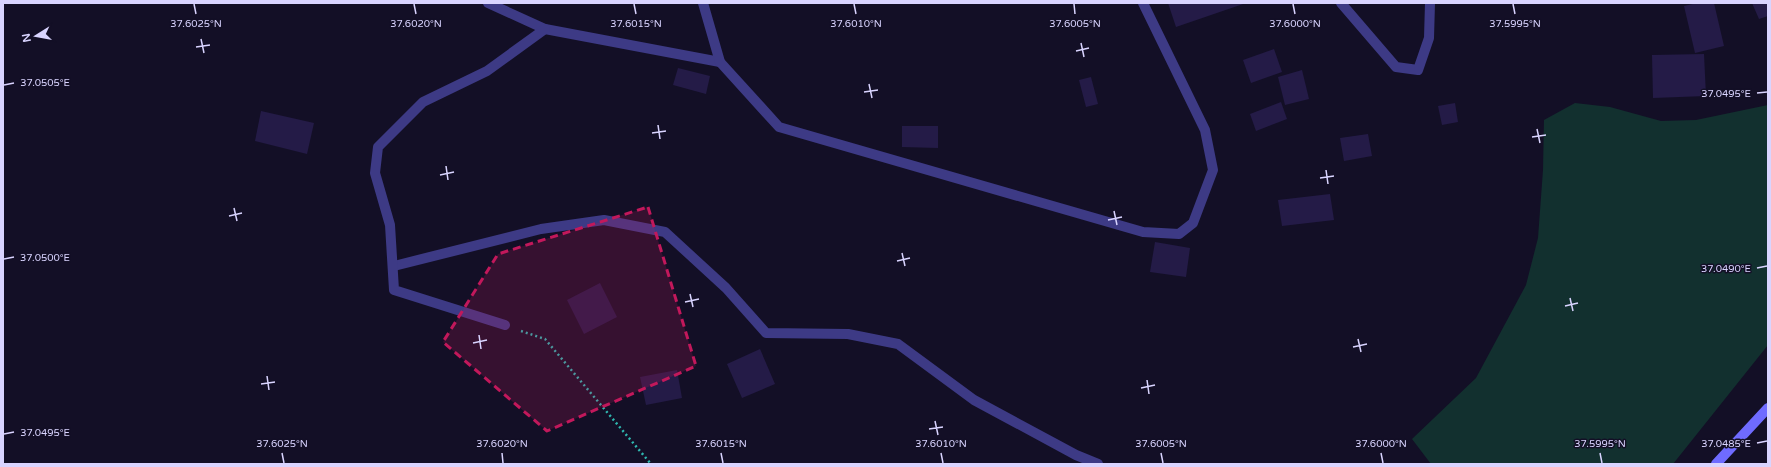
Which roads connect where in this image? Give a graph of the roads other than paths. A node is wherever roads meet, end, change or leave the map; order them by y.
1 (488, 3) edge
2 (704, 3) edge
3 (1143, 3) edge
4 (1341, 3) edge
5 (1430, 3) edge
6 (545, 29) junction
7 (720, 62) junction
8 (394, 266) junction
9 (505, 325) road end
10 (1768, 408) edge
11 (1098, 464) edge
12 (1716, 464) edge

1 - 6 street
2 - 7 street
3 - 7 street
4 - 5 street
6 - 7 street
6 - 8 street
8 - 9 street
8 - 11 street
10 - 12 street

